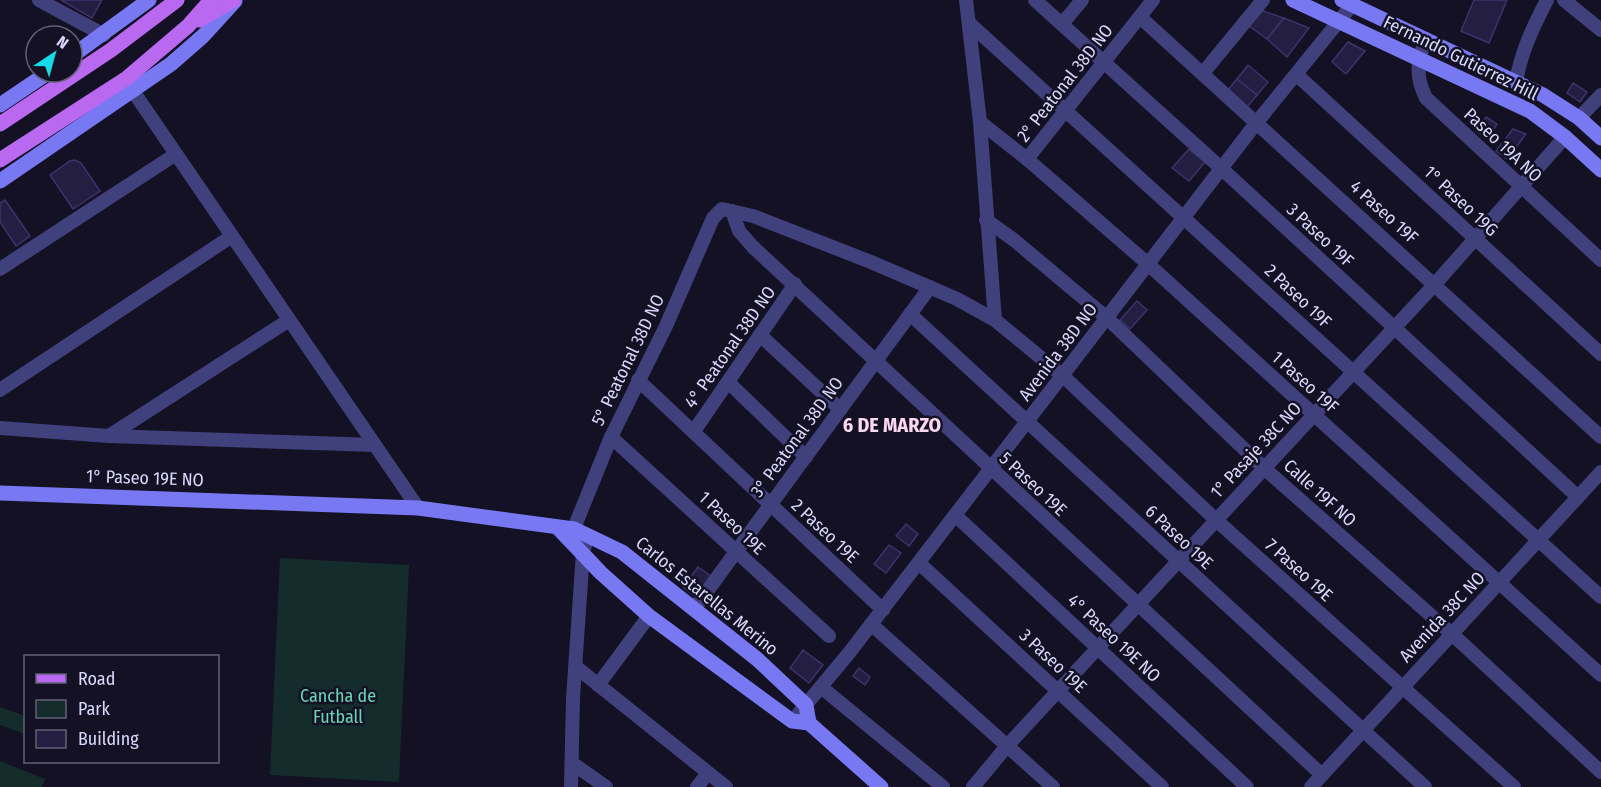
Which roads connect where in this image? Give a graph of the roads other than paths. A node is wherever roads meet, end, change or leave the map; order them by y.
1 (39, 0) edge
2 (149, 0) edge
3 (177, 0) edge
4 (211, 0) edge
5 (235, 0) edge
6 (966, 0) edge
7 (1035, 0) edge
8 (1082, 0) edge
9 (1153, 0) edge
10 (1263, 0) edge
11 (1293, 0) edge
12 (1547, 0) edge
13 (1564, 0) edge
14 (1347, 2) edge
15 (1140, 17) junction
16 (1339, 21) junction
17 (969, 23) junction
18 (1062, 24) junction
19 (189, 26) junction
20 (1601, 30) edge
21 (104, 35) junction
22 (1426, 39) junction
23 (84, 48) edge
24 (1418, 57) junction
25 (1103, 62) junction
26 (1203, 73) junction
27 (1297, 75) junction
28 (1516, 82) junction
29 (31, 84) edge
30 (133, 91) junction
31 (1601, 95) edge
32 (0, 105) edge
33 (1065, 109) junction
34 (1579, 118) junction
35 (980, 122) junction
36 (1257, 122) junction
37 (0, 124) edge
38 (1565, 137) junction
39 (1601, 138) edge
40 (176, 154) junction
41 (1027, 159) junction
42 (0, 160) edge
43 (1222, 169) junction
44 (1601, 170) edge
45 (0, 182) edge
46 (1521, 188) junction
47 (732, 211) junction
48 (1185, 217) junction
49 (986, 220) junction
50 (232, 236) junction
51 (1474, 238) junction
52 (1601, 260) edge
53 (1148, 264) junction
54 (0, 269) edge
55 (795, 284) junction
56 (1435, 284) junction
57 (930, 287) junction
58 (910, 314) junction
59 (1107, 318) junction
60 (290, 320) junction
61 (995, 320) junction
62 (1394, 328) junction
63 (760, 335) junction
64 (1601, 354) edge
65 (876, 361) junction
66 (1353, 372) junction
67 (1063, 376) junction
68 (638, 380) junction
69 (728, 382) junction
70 (0, 390) edge
71 (840, 409) junction
72 (1313, 415) junction
73 (1028, 422) junction
74 (0, 428) edge
75 (694, 431) junction
76 (109, 436) junction
77 (611, 437) junction
78 (1601, 437) edge
79 (375, 445) junction
80 (806, 457) junction
81 (1264, 468) junction
82 (991, 469) junction
83 (1601, 472) edge
84 (0, 493) edge
85 (1578, 497) junction
86 (289, 502) joint
87 (770, 505) junction
88 (418, 508) junction
89 (955, 515) junction
90 (1216, 520) junction
91 (572, 534) junction
92 (588, 536) junction
93 (1538, 540) junction
94 (583, 552) junction
95 (736, 552) junction
96 (1178, 561) junction
97 (919, 563) junction
98 (1500, 582) junction
99 (1601, 597) edge
100 (1137, 605) junction
101 (694, 609) junction
102 (883, 610) junction
103 (649, 615) junction
104 (872, 624) junction
105 (1452, 634) junction
106 (829, 636) dead end
107 (1098, 648) junction
108 (576, 667) junction
109 (1601, 675) edge
110 (598, 685) junction
111 (821, 687) junction
112 (1402, 687) junction
113 (1058, 690) junction
114 (806, 705) junction
115 (792, 721) junction
116 (809, 723) junction
117 (1363, 730) junction
118 (1007, 746) junction
119 (572, 763) junction
120 (1601, 772) edge
121 (708, 773) junction
122 (1322, 775) junction
123 (571, 787) edge
124 (606, 787) edge
125 (697, 787) edge
126 (726, 787) edge
127 (881, 787) edge
128 (943, 787) edge
129 (973, 787) edge
130 (1053, 787) edge
131 (1162, 787) edge
132 (1247, 787) edge
133 (1311, 787) edge
134 (1425, 787) edge
135 (1514, 787) edge

1 - 21 street
2 - 21 street
3 - 37 main road
4 - 19 main road
5 - 19 main road
5 - 30 street
6 - 17 street
7 - 18 street, 3 Paseo 19F
8 - 18 street
9 - 15 street, 2° Peatonal 38D NO
10 - 26 street
11 - 16 street, Fernando Gutierrez Hill
12 - 28 street
13 - 20 street
14 - 16 street, Avenida 38D NO
14 - 22 street, Fernando Gutierrez Hill
15 - 25 street, 2° Peatonal 38D NO
15 - 26 street, 4 Paseo 19F
16 - 24 street, Fernando Gutierrez Hill
16 - 27 street, Avenida 38D NO
17 - 33 street, 2 Paseo 19F
17 - 35 street
18 - 25 street, 3 Paseo 19F
19 - 42 main road
21 - 23 street
22 - 24 street
22 - 28 street, Fernando Gutierrez Hill
24 - 38 street, Fernando Gutierrez Hill
24 - 46 street, Paseo 19A NO
25 - 33 street, 2° Peatonal 38D NO
25 - 43 street, 3 Paseo 19F
26 - 36 street, 4 Paseo 19F
27 - 36 street, Avenida 38D NO
27 - 51 street, 1° Paseo 19G
28 - 34 street, Fernando Gutierrez Hill
29 - 32 street
30 - 40 street
30 - 45 street
31 - 34 street
33 - 41 street, 2° Peatonal 38D NO
33 - 48 street, 2 Paseo 19F
34 - 39 street, Fernando Gutierrez Hill
35 - 41 street, 1 Paseo 19F
35 - 49 street
36 - 43 street, Avenida 38D NO
36 - 56 street, 4 Paseo 19F
38 - 44 street, Fernando Gutierrez Hill
38 - 46 street, 1° Pasaje 38C NO
40 - 50 street
40 - 54 street
41 - 53 street, 1 Paseo 19F
43 - 48 street, Avenida 38D NO
43 - 62 street, 3 Paseo 19F
46 - 51 street, 1° Pasaje 38C NO
46 - 52 street, Paseo 19A NO
47 - 55 street, 5 Paseo 19E
47 - 57 street, 7 Paseo 19E
47 - 68 street, 5° Peatonal 38D NO
48 - 53 street, Avenida 38D NO
48 - 66 street, 2 Paseo 19F
49 - 59 street, Calle 19F NO
49 - 61 street
50 - 60 street
50 - 70 street
51 - 56 street, 1° Pasaje 38C NO
51 - 64 street, 1° Paseo 19G
53 - 59 street, Avenida 38D NO
53 - 72 street, 1 Paseo 19F
55 - 63 street, 4° Peatonal 38D NO
55 - 65 street, 5 Paseo 19E
56 - 62 street, 1° Pasaje 38C NO
56 - 78 street, 4 Paseo 19F
57 - 58 street, 3° Peatonal 38D NO
57 - 61 street, 7 Paseo 19E
58 - 65 street, 3° Peatonal 38D NO
58 - 73 street, 6 Paseo 19E
59 - 67 street, Avenida 38D NO
59 - 81 street, Calle 19F NO
60 - 76 street
60 - 79 street
61 - 67 street, 7 Paseo 19E
62 - 66 street, 1° Pasaje 38C NO
62 - 85 street, 3 Paseo 19F
63 - 69 street, 4° Peatonal 38D NO
63 - 71 street
65 - 71 street, 3° Peatonal 38D NO
65 - 82 street, 5 Paseo 19E
66 - 72 street, 1° Pasaje 38C NO
66 - 93 street, 2 Paseo 19F
67 - 73 street, Avenida 38D NO
67 - 90 street, 7 Paseo 19E
68 - 75 street, 2 Paseo 19E
68 - 77 street, 5° Peatonal 38D NO
69 - 75 street, 4° Peatonal 38D NO
69 - 80 street
71 - 80 street, 3° Peatonal 38D NO
72 - 81 street, 1° Pasaje 38C NO
72 - 98 street, 1 Paseo 19F
73 - 82 street, Avenida 38D NO
73 - 96 street, 6 Paseo 19E
74 - 76 street
75 - 87 street, 2 Paseo 19E
76 - 79 street
77 - 91 street, 5° Peatonal 38D NO
77 - 95 street, 1 Paseo 19E
79 - 88 street
80 - 87 street, 3° Peatonal 38D NO
81 - 90 street, 1° Pasaje 38C NO
81 - 105 street, Calle 19F NO
82 - 89 street, Avenida 38D NO
82 - 100 street, 5 Paseo 19E
83 - 85 street, Avenida 38C NO
84 - 86 street, 1° Paseo 19E NO
85 - 93 street, Avenida 38C NO
86 - 88 street, Carlos Estarellas Merino
87 - 95 street, 3° Peatonal 38D NO
87 - 102 street, 2 Paseo 19E
88 - 91 street, Carlos Estarellas Merino
89 - 97 street, Avenida 38D NO
89 - 107 street, 4° Paseo 19E NO
90 - 96 street, 1° Pasaje 38C NO
90 - 112 street, 7 Paseo 19E
91 - 92 street, Carlos Estarellas Merino
91 - 94 street
92 - 94 street
92 - 101 street, Carlos Estarellas Merino
93 - 98 street, Avenida 38C NO
93 - 99 street, 2 Paseo 19F
94 - 103 street
94 - 108 street
95 - 101 street, 3° Peatonal 38D NO
95 - 106 street, 1 Paseo 19E
96 - 100 street, 1° Pasaje 38C NO
96 - 117 street, 6 Paseo 19E
97 - 102 street, Avenida 38D NO
97 - 113 street, 3 Paseo 19E
98 - 105 street, Avenida 38C NO
98 - 109 street, 1 Paseo 19F
100 - 107 street, 1° Pasaje 38C NO
100 - 122 street, 5 Paseo 19E
101 - 114 street, Carlos Estarellas Merino
102 - 104 street, Avenida 38D NO
103 - 110 street
103 - 115 street
104 - 111 street, Avenida 38D NO
104 - 118 street
105 - 112 street, Avenida 38C NO
105 - 120 street, Calle 19F NO
107 - 113 street, 1° Pasaje 38C NO
107 - 132 street, 4° Paseo 19E NO
108 - 110 street
108 - 119 street
110 - 121 street
111 - 114 street, Avenida 38D NO
111 - 128 street
112 - 117 street, Avenida 38C NO
112 - 135 street, 7 Paseo 19E
113 - 118 street, 1° Pasaje 38C NO
113 - 131 street, 3 Paseo 19E
114 - 115 street, Avenida 38D NO
114 - 116 street
115 - 116 street
116 - 127 street
117 - 122 street, Avenida 38C NO
117 - 134 street, 6 Paseo 19E
118 - 129 street, 1° Pasaje 38C NO
118 - 130 street
119 - 123 street
119 - 124 street
121 - 125 street
121 - 126 street
122 - 133 street, Avenida 38C NO

